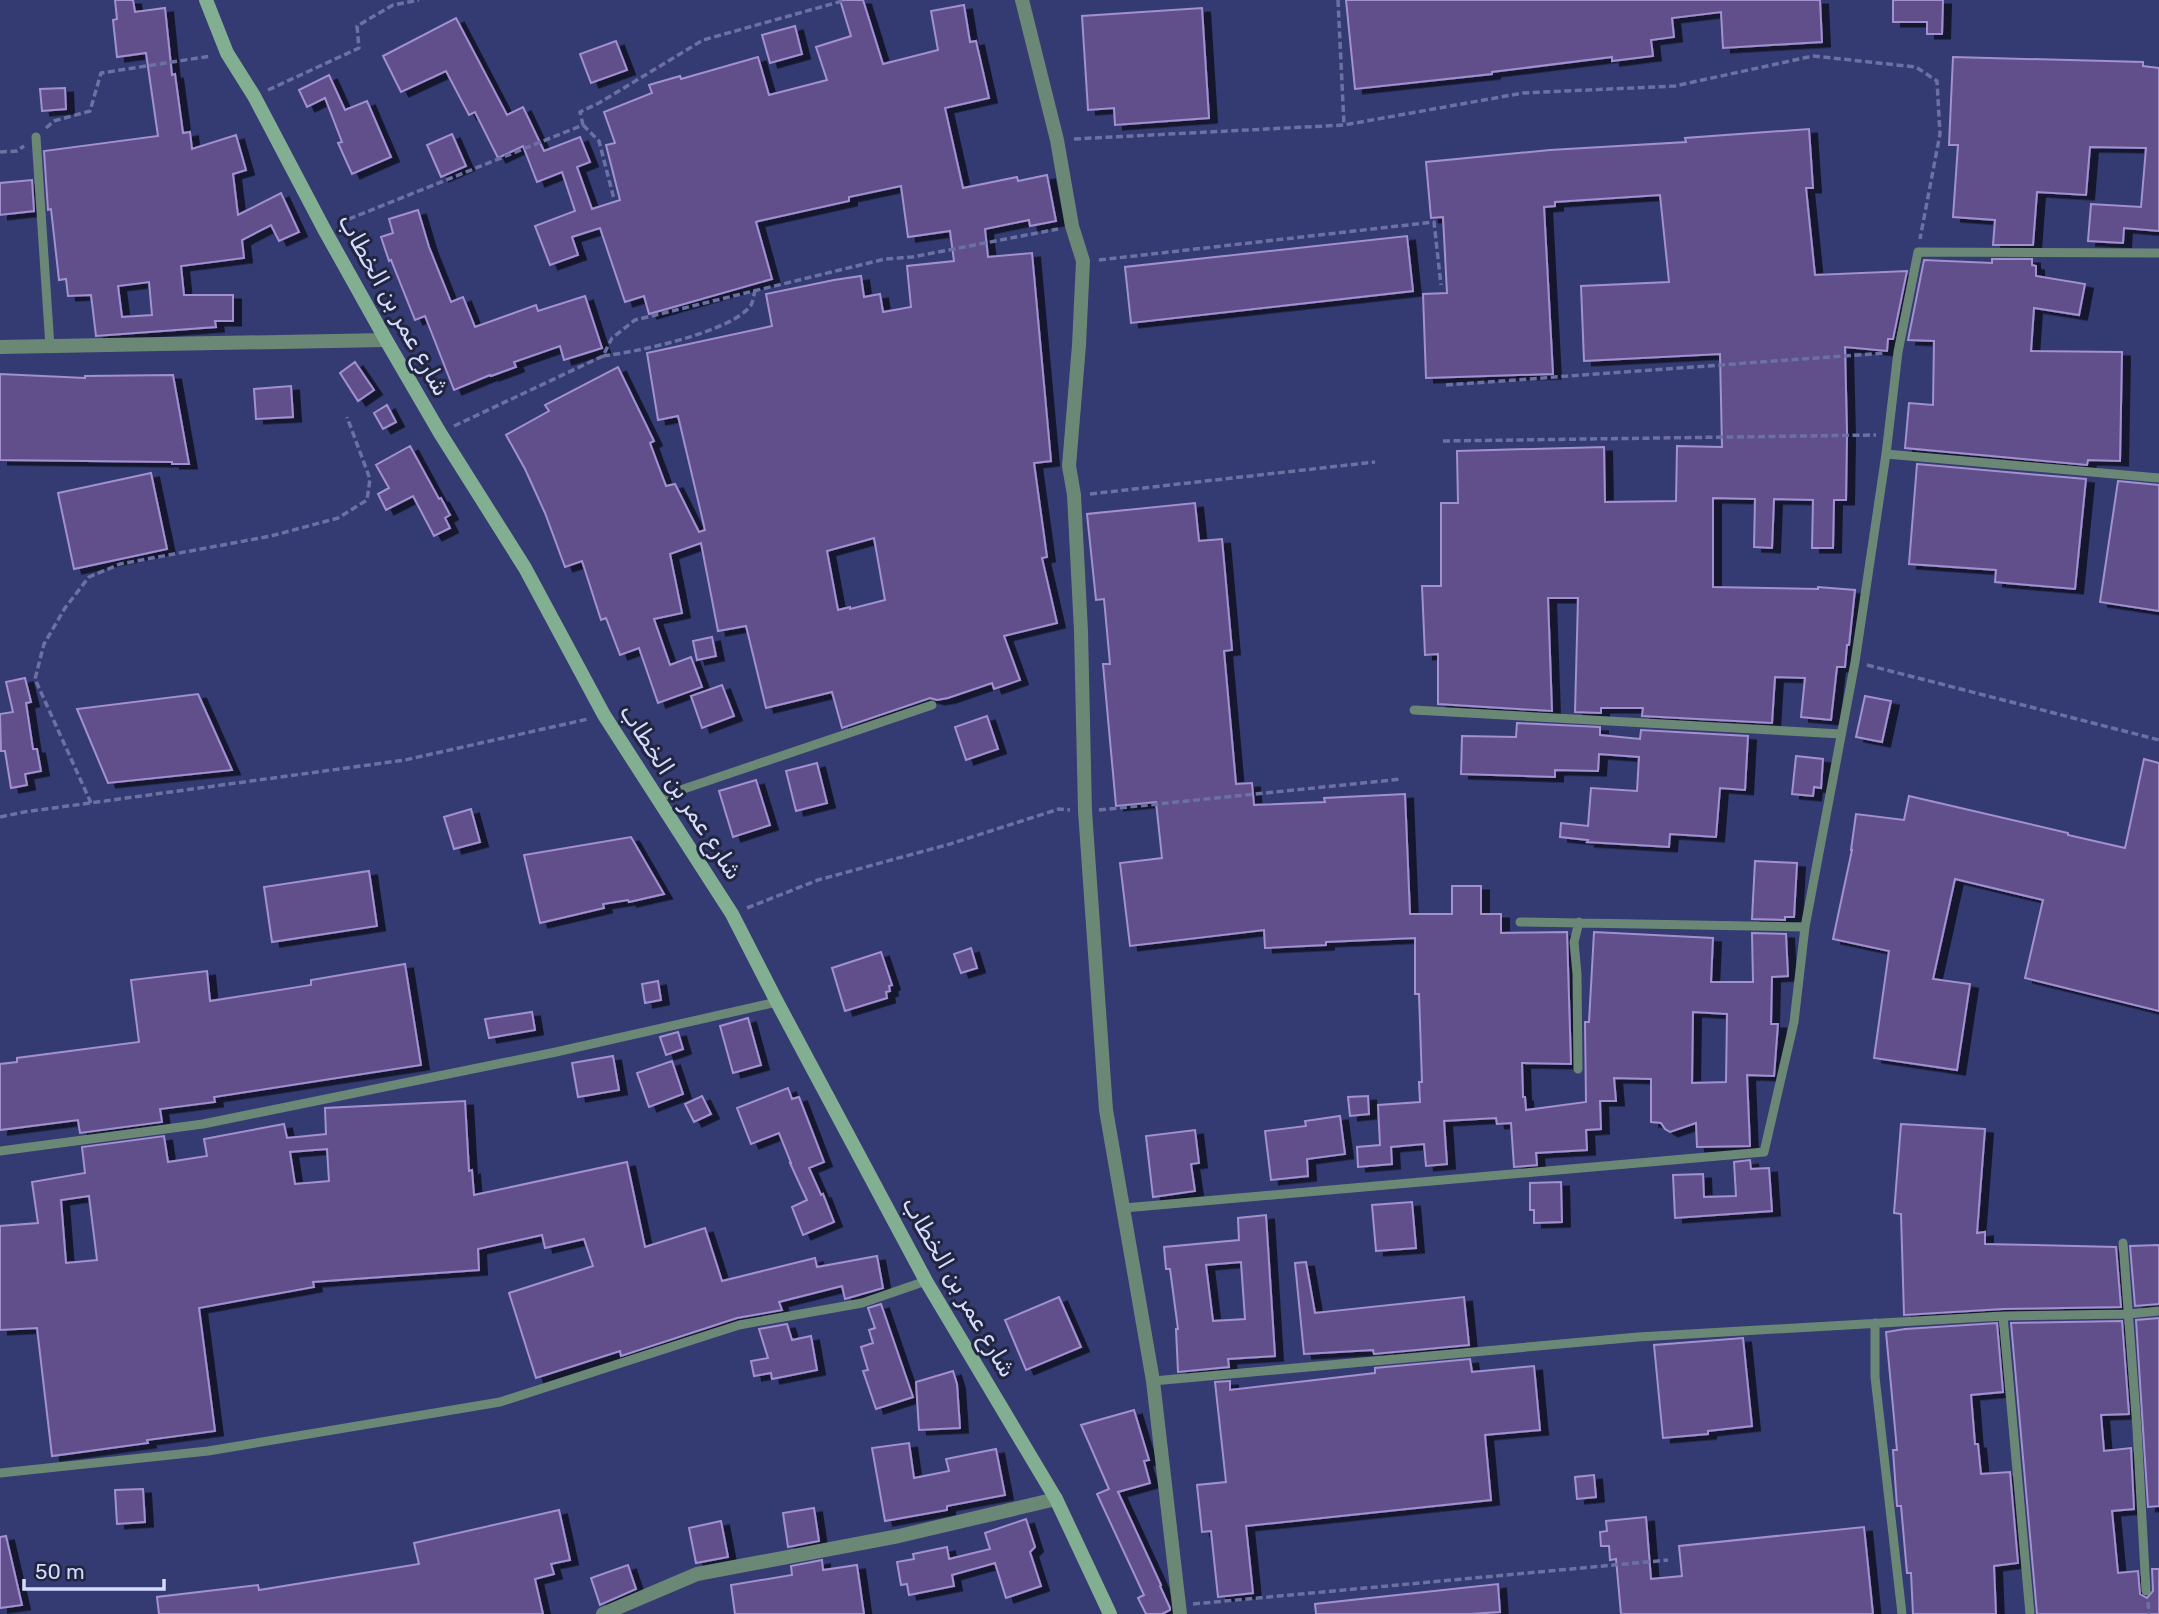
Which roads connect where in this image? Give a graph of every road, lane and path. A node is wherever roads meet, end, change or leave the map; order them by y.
1 (206, 0) edge
2 (419, 0) edge
3 (845, 0) edge
4 (1022, 0) edge
5 (1338, 0) edge
6 (227, 53) junction
7 (254, 96) junction
8 (583, 125) junction
9 (1344, 125) junction
10 (36, 137) junction
11 (1056, 140) junction
12 (0, 152) edge
13 (614, 199) dead end
14 (1072, 226) junction
15 (324, 229) junction
16 (1918, 252) junction
17 (2159, 253) edge
18 (1083, 261) junction
19 (1441, 285) dead end
20 (755, 290) junction
21 (386, 340) junction
22 (0, 347) edge
23 (50, 347) junction
24 (1898, 352) junction
25 (603, 356) junction
26 (1446, 386) dead end
27 (347, 417) dead end
28 (440, 433) junction
29 (1888, 435) junction
30 (1443, 441) dead end
31 (1886, 454) junction
32 (1374, 462) dead end
33 (2159, 478) edge
34 (1074, 495) junction
35 (1855, 662) junction
36 (932, 705) dead end
37 (1414, 710) dead end
38 (604, 715) junction
39 (1841, 734) junction
40 (2159, 740) edge
41 (1402, 779) dead end
42 (657, 798) junction
43 (91, 803) junction
44 (1085, 811) junction
45 (0, 817) edge
46 (732, 914) junction
47 (1520, 922) dead end
48 (1579, 922) junction
49 (1805, 927) junction
50 (777, 1002) junction
51 (1578, 1069) dead end
52 (0, 1151) edge
53 (1124, 1208) junction
54 (2123, 1244) dead end
55 (926, 1280) junction
56 (2159, 1311) edge
57 (2128, 1314) junction
58 (2003, 1316) junction
59 (1875, 1323) junction
60 (1153, 1381) junction
61 (0, 1473) edge
62 (1056, 1499) junction
63 (1668, 1560) dead end
64 (2146, 1591) dead end
65 (1180, 1609) edge
66 (603, 1614) edge
67 (1110, 1614) edge
68 (1902, 1614) edge
69 (2030, 1614) edge

1 - 6 main road, شارع عمر بن الخطاب
2 - 7 path
3 - 8 path
4 - 11 street
5 - 9 path
6 - 7 main road, شارع عمر بن الخطاب
6 - 10 path
7 - 15 main road, شارع عمر بن الخطاب
8 - 13 path
8 - 15 path
9 - 11 path
9 - 16 path
10 - 12 path
10 - 23 lane
11 - 14 street
14 - 18 street
14 - 20 path
15 - 21 main road, شارع عمر بن الخطاب
16 - 17 lane
16 - 24 lane
18 - 19 path
18 - 34 street
20 - 25 path
20 - 25 path
21 - 23 street
21 - 28 main road, شارع عمر بن الخطاب
22 - 23 street
24 - 26 path
24 - 29 lane
25 - 28 path
27 - 43 path
28 - 38 main road, شارع عمر بن الخطاب
29 - 30 path
29 - 31 lane
31 - 33 lane
31 - 35 lane
32 - 34 path
34 - 44 street
35 - 39 lane
35 - 40 path
36 - 42 lane
37 - 39 lane
38 - 42 main road, شارع عمر بن الخطاب
38 - 43 path
39 - 49 lane
41 - 44 path
42 - 46 main road, شارع عمر بن الخطاب
43 - 45 path
44 - 46 path
44 - 53 street
46 - 50 main road, شارع عمر بن الخطاب
47 - 48 lane
48 - 49 lane
48 - 51 lane
49 - 53 lane
50 - 52 lane
50 - 55 main road, شارع عمر بن الخطاب
53 - 60 street
54 - 57 lane
55 - 61 lane
55 - 62 main road, شارع عمر بن الخطاب
56 - 57 lane
57 - 58 lane
57 - 64 lane
58 - 59 lane
58 - 69 lane
59 - 60 lane
59 - 68 lane
60 - 65 street
62 - 66 street
62 - 67 main road, شارع عمر بن الخطاب
63 - 65 path

